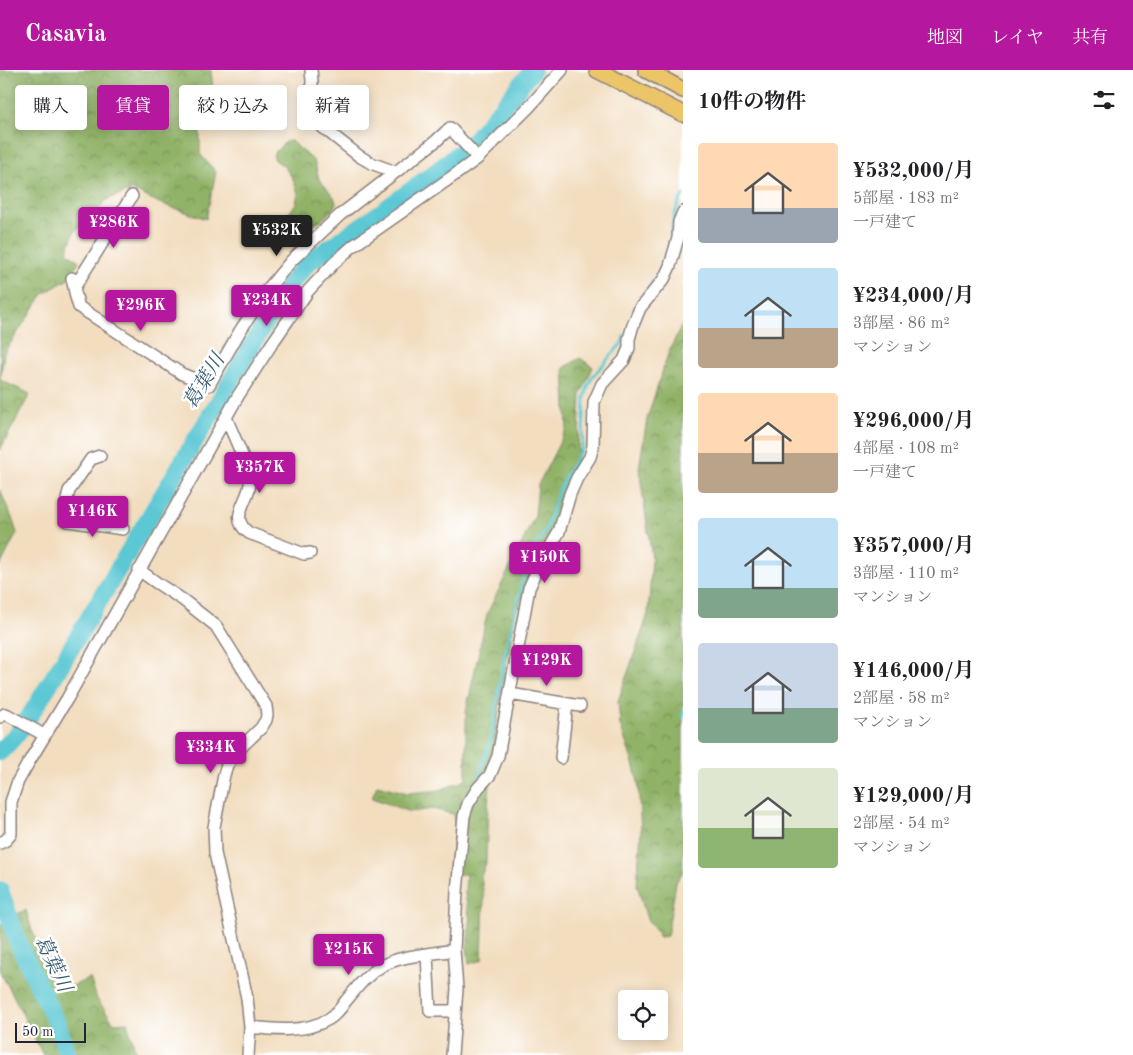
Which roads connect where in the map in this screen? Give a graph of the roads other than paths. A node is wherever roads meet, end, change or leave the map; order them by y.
1 (311, 70) edge
2 (562, 70) edge
3 (597, 70) edge
4 (646, 70) edge
5 (683, 90) edge
6 (683, 114) edge
7 (476, 156) junction
8 (395, 172) junction
9 (132, 196) dead end
10 (683, 212) edge
11 (678, 240) edge
12 (226, 417) junction
13 (100, 456) dead end
14 (123, 529) dead end
15 (310, 553) dead end
16 (139, 570) junction
17 (510, 694) junction
18 (567, 704) junction
19 (580, 706) dead end
20 (4, 716) edge
21 (42, 734) junction
22 (561, 758) dead end
23 (3, 842) edge
24 (454, 950) junction
25 (427, 955) junction
26 (455, 1012) junction
27 (250, 1027) junction
28 (248, 1055) edge
29 (452, 1055) edge

1 - 8 street
2 - 7 street
3 - 6 highway
4 - 5 highway
7 - 8 street
7 - 12 street
8 - 9 street
10 - 11 street
11 - 17 street
12 - 15 street
12 - 16 street
13 - 14 street
16 - 21 street
16 - 27 street
17 - 18 street
17 - 24 street
18 - 19 street
18 - 22 street
20 - 21 street
21 - 23 street
24 - 25 street
24 - 26 street
25 - 26 street
25 - 27 street
26 - 29 street
27 - 28 street

